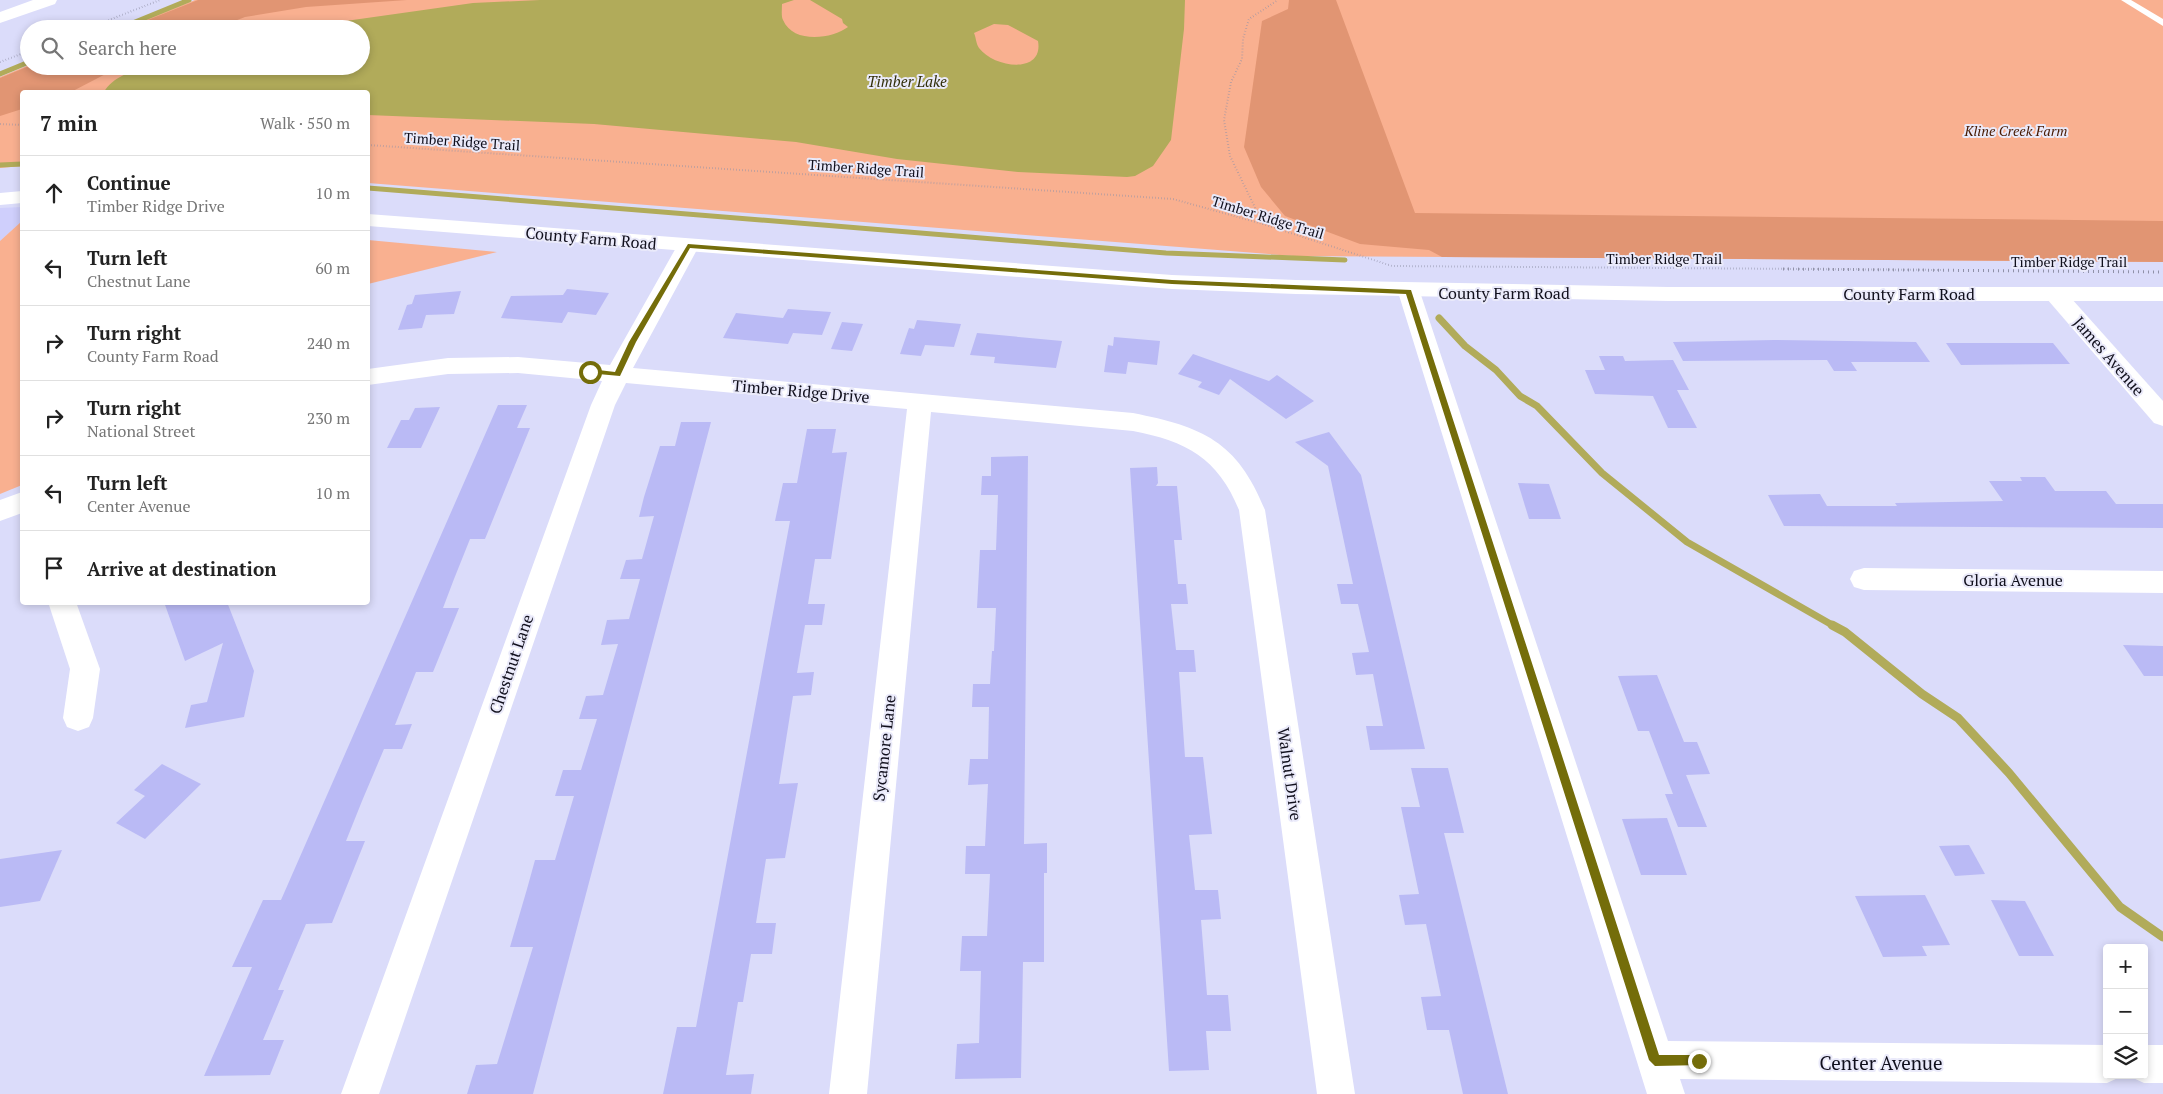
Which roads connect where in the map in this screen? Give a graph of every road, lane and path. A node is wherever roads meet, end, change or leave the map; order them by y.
1 (49, 0) edge
2 (160, 0) edge
3 (1278, 0) edge
4 (2125, 0) edge
5 (0, 18) edge
6 (109, 20) edge
7 (2163, 23) edge
8 (20, 54) edge
9 (0, 62) edge
10 (0, 124) edge
11 (20, 125) edge
12 (370, 145) edge
13 (20, 197) edge
14 (0, 198) edge
15 (370, 220) edge
16 (1263, 224) junction
17 (688, 246) junction
18 (2163, 272) edge
19 (1409, 292) junction
20 (2055, 294) junction
21 (2163, 294) edge
22 (617, 374) junction
23 (370, 376) edge
24 (920, 402) junction
25 (2163, 418) edge
26 (1225, 460) joint
27 (20, 503) edge
28 (0, 511) edge
29 (1864, 579) dead end
30 (2163, 582) edge
31 (63, 605) edge
32 (78, 718) dead end
33 (2103, 1064) edge
34 (2148, 1064) edge
35 (2163, 1064) edge
36 (1660, 1077) edge
37 (360, 1094) edge
38 (848, 1094) edge
39 (1336, 1094) edge

1 - 5 street
2 - 6 path
3 - 16 path
4 - 7 lane
8 - 9 path
10 - 11 path
12 - 16 path, Timber Ridge Trail
13 - 14 street
15 - 17 street, County Farm Road
16 - 18 path, Timber Ridge Trail
17 - 19 street, County Farm Road
17 - 22 street, Chestnut Lane
19 - 20 street, County Farm Road
19 - 36 street
20 - 21 street, County Farm Road
20 - 25 street, James Avenue
22 - 23 street, Timber Ridge Drive
22 - 24 street, Timber Ridge Drive
22 - 37 street, Chestnut Lane
24 - 26 street, Timber Ridge Drive
24 - 38 street, Sycamore Lane
26 - 39 street, Walnut Drive
27 - 28 street
29 - 30 street, Gloria Avenue
31 - 32 street
33 - 36 street, Center Avenue
34 - 35 street

